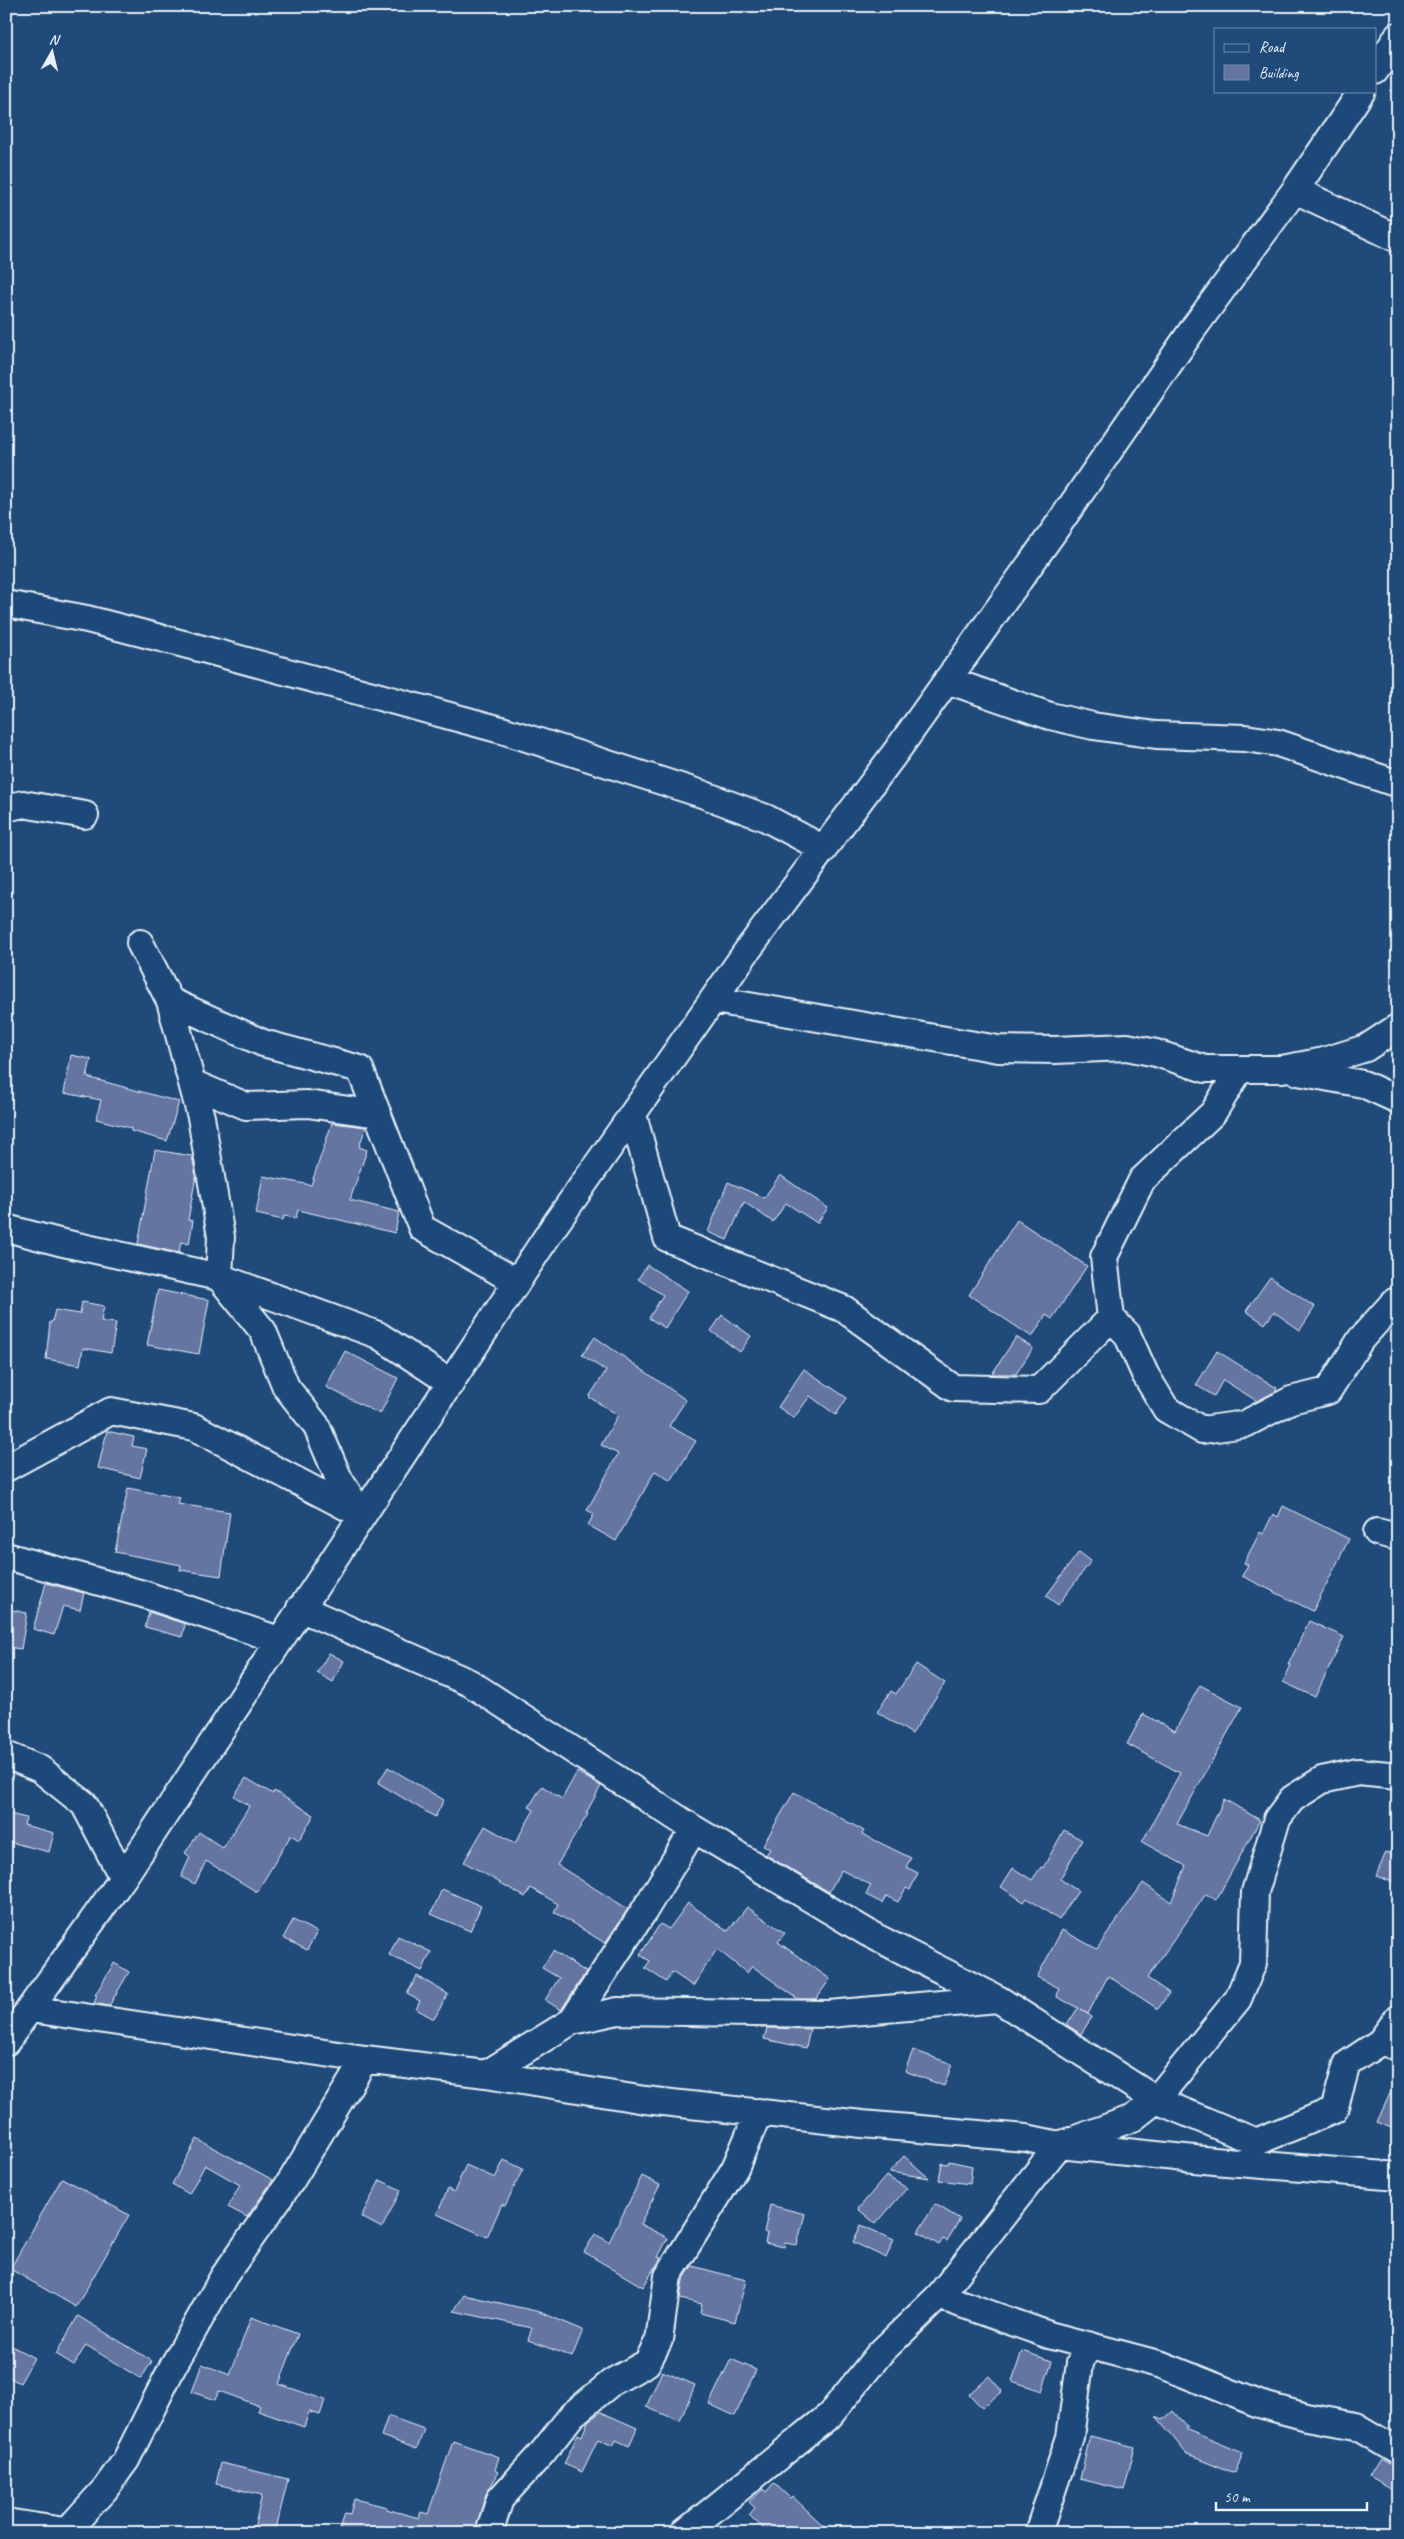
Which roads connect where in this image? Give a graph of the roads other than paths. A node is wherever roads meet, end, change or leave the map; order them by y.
1 (1398, 36) edge
2 (1376, 69) edge
3 (1361, 92) edge
4 (1295, 190) junction
5 (1398, 239) edge
6 (6, 604) edge
7 (947, 680) junction
8 (1398, 784) edge
9 (6, 808) edge
10 (85, 815) dead end
11 (824, 849) junction
12 (140, 943) dead end
13 (714, 1000) junction
14 (170, 1001) junction
15 (1398, 1027) edge
16 (1240, 1069) junction
17 (1282, 1069) junction
18 (192, 1083) junction
19 (1398, 1100) edge
20 (378, 1114) junction
21 (633, 1115) junction
22 (6, 1228) edge
23 (219, 1277) junction
24 (517, 1282) junction
25 (1397, 1299) edge
26 (1111, 1318) junction
27 (451, 1383) junction
28 (6, 1468) edge
29 (362, 1515) junction
30 (6, 1556) edge
31 (300, 1608) junction
32 (279, 1640) junction
33 (6, 1755) edge
34 (1398, 1776) edge
35 (694, 1829) junction
36 (123, 1878) junction
37 (998, 1999) junction
38 (31, 2009) junction
39 (1398, 2018) edge
40 (572, 2021) junction
41 (6, 2042) edge
42 (1389, 2044) edge
43 (365, 2059) junction
44 (486, 2074) junction
45 (1156, 2100) junction
46 (759, 2112) junction
47 (1059, 2145) junction
48 (1398, 2176) edge
49 (939, 2296) junction
50 (1088, 2346) junction
51 (1398, 2452) edge
52 (6, 2522) edge
53 (692, 2531) edge
54 (72, 2532) edge
55 (489, 2533) edge
56 (1038, 2533) edge

1 - 2 street
3 - 4 street
4 - 5 street
4 - 7 street
6 - 11 street
7 - 8 street
7 - 11 street
9 - 10 street
11 - 13 street
12 - 14 street
13 - 16 street
13 - 21 street
14 - 18 street
14 - 20 street
15 - 17 street
16 - 17 street
16 - 26 street
17 - 19 street
18 - 20 street
18 - 23 street
20 - 24 street
21 - 24 street
21 - 26 street
22 - 23 street
23 - 27 street
23 - 29 street
24 - 27 street
25 - 26 street
27 - 29 street
28 - 29 street
29 - 31 street
30 - 32 street
31 - 32 street
31 - 35 street
32 - 36 street
33 - 36 street
34 - 45 street
35 - 37 street
35 - 40 street
36 - 38 street
37 - 40 street
37 - 45 street
38 - 41 street
38 - 43 street
39 - 42 street
40 - 44 street
42 - 45 street
43 - 44 street
43 - 54 street
44 - 46 street
45 - 47 street
46 - 47 street
46 - 55 street
47 - 48 street
47 - 49 street
49 - 50 street
49 - 53 street
50 - 51 street
50 - 56 street
52 - 54 street

